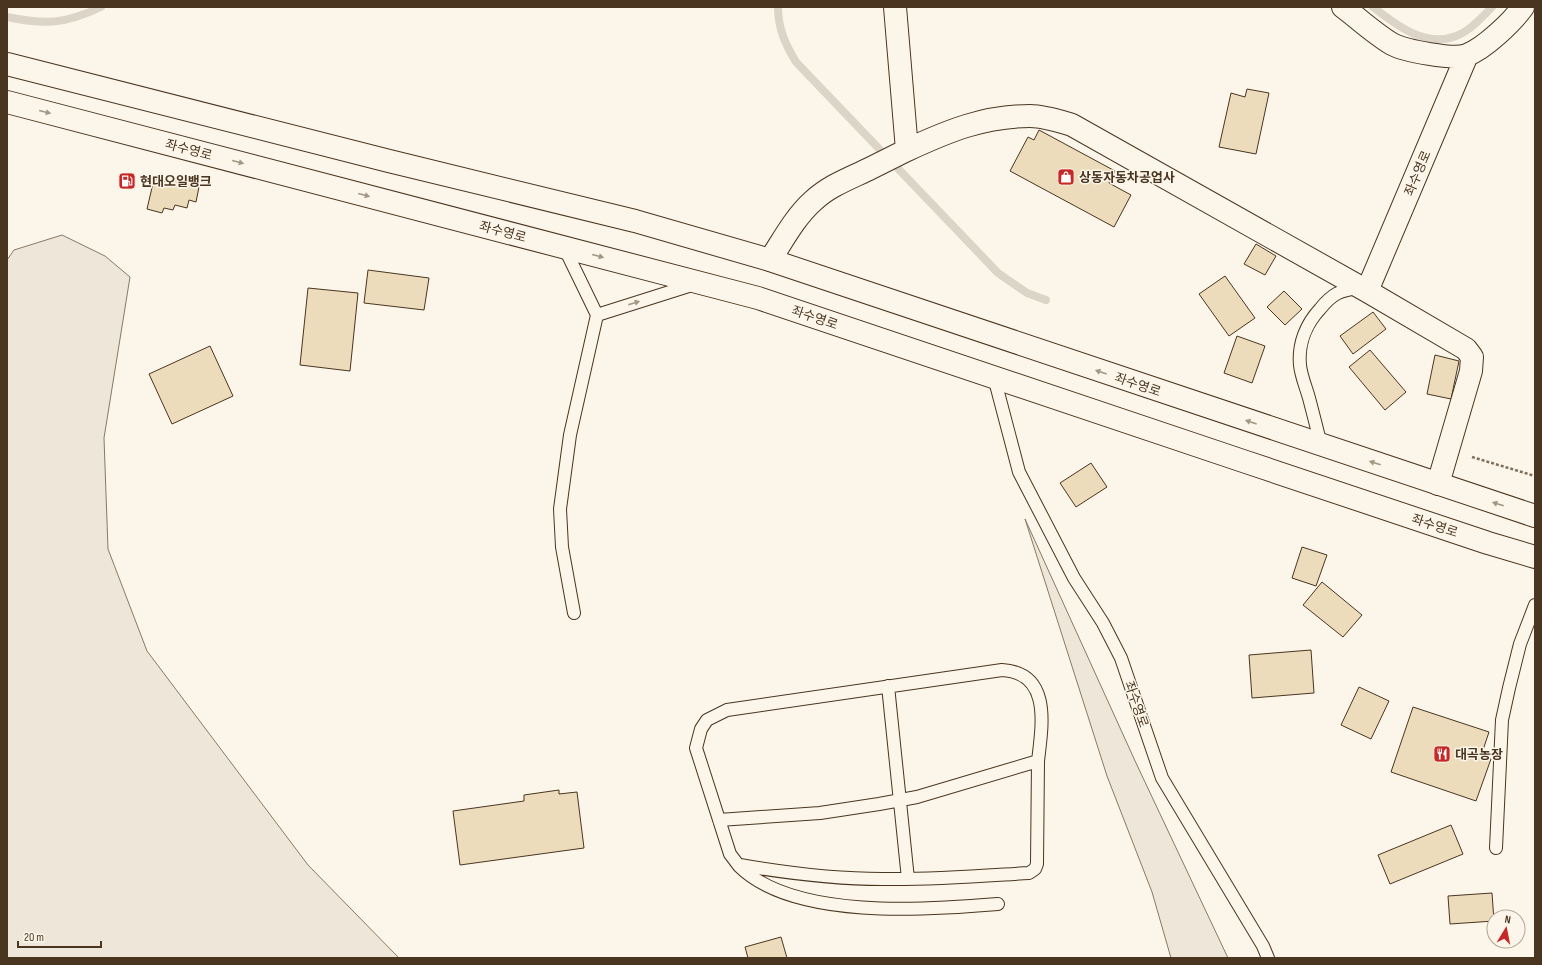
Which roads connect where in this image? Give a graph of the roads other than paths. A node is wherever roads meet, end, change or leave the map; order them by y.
1 (895, 7) edge
2 (1343, 7) edge
3 (1523, 7) edge
4 (1467, 55) junction
5 (7, 64) edge
6 (7, 102) edge
7 (904, 151) junction
8 (564, 247) junction
9 (770, 260) junction
10 (699, 282) junction
11 (1363, 290) junction
12 (597, 315) junction
13 (994, 377) junction
14 (1321, 445) junction
15 (1438, 484) junction
16 (1535, 516) edge
17 (1535, 557) edge
18 (1535, 605) edge
19 (574, 613) dead end
20 (888, 686) junction
21 (1038, 761) junction
22 (900, 800) junction
23 (719, 820) junction
24 (1496, 848) dead end
25 (739, 865) junction
26 (908, 879) junction
27 (998, 904) dead end
28 (1268, 958) edge

1 - 7 street
2 - 4 street
3 - 4 street
4 - 11 street, 좌수영로
5 - 9 street, 좌수영로
6 -> 8 street, 좌수영로
7 - 9 street
7 - 11 street
8 -> 10 street, 좌수영로
8 - 12 lane
14 -> 9 street, 좌수영로
12 -> 10 lane
10 - 13 street, 좌수영로
11 - 14 lane
11 - 15 street
12 - 19 lane
13 - 17 street, 좌수영로
13 - 28 lane, 좌수영로
15 -> 14 street, 좌수영로
16 -> 15 street, 좌수영로
18 - 24 lane
20 - 21 lane
20 - 22 lane
20 - 23 lane
21 - 22 lane
21 - 26 lane
22 - 23 lane
22 - 26 lane
23 - 25 lane
25 - 26 lane
25 - 27 lane

